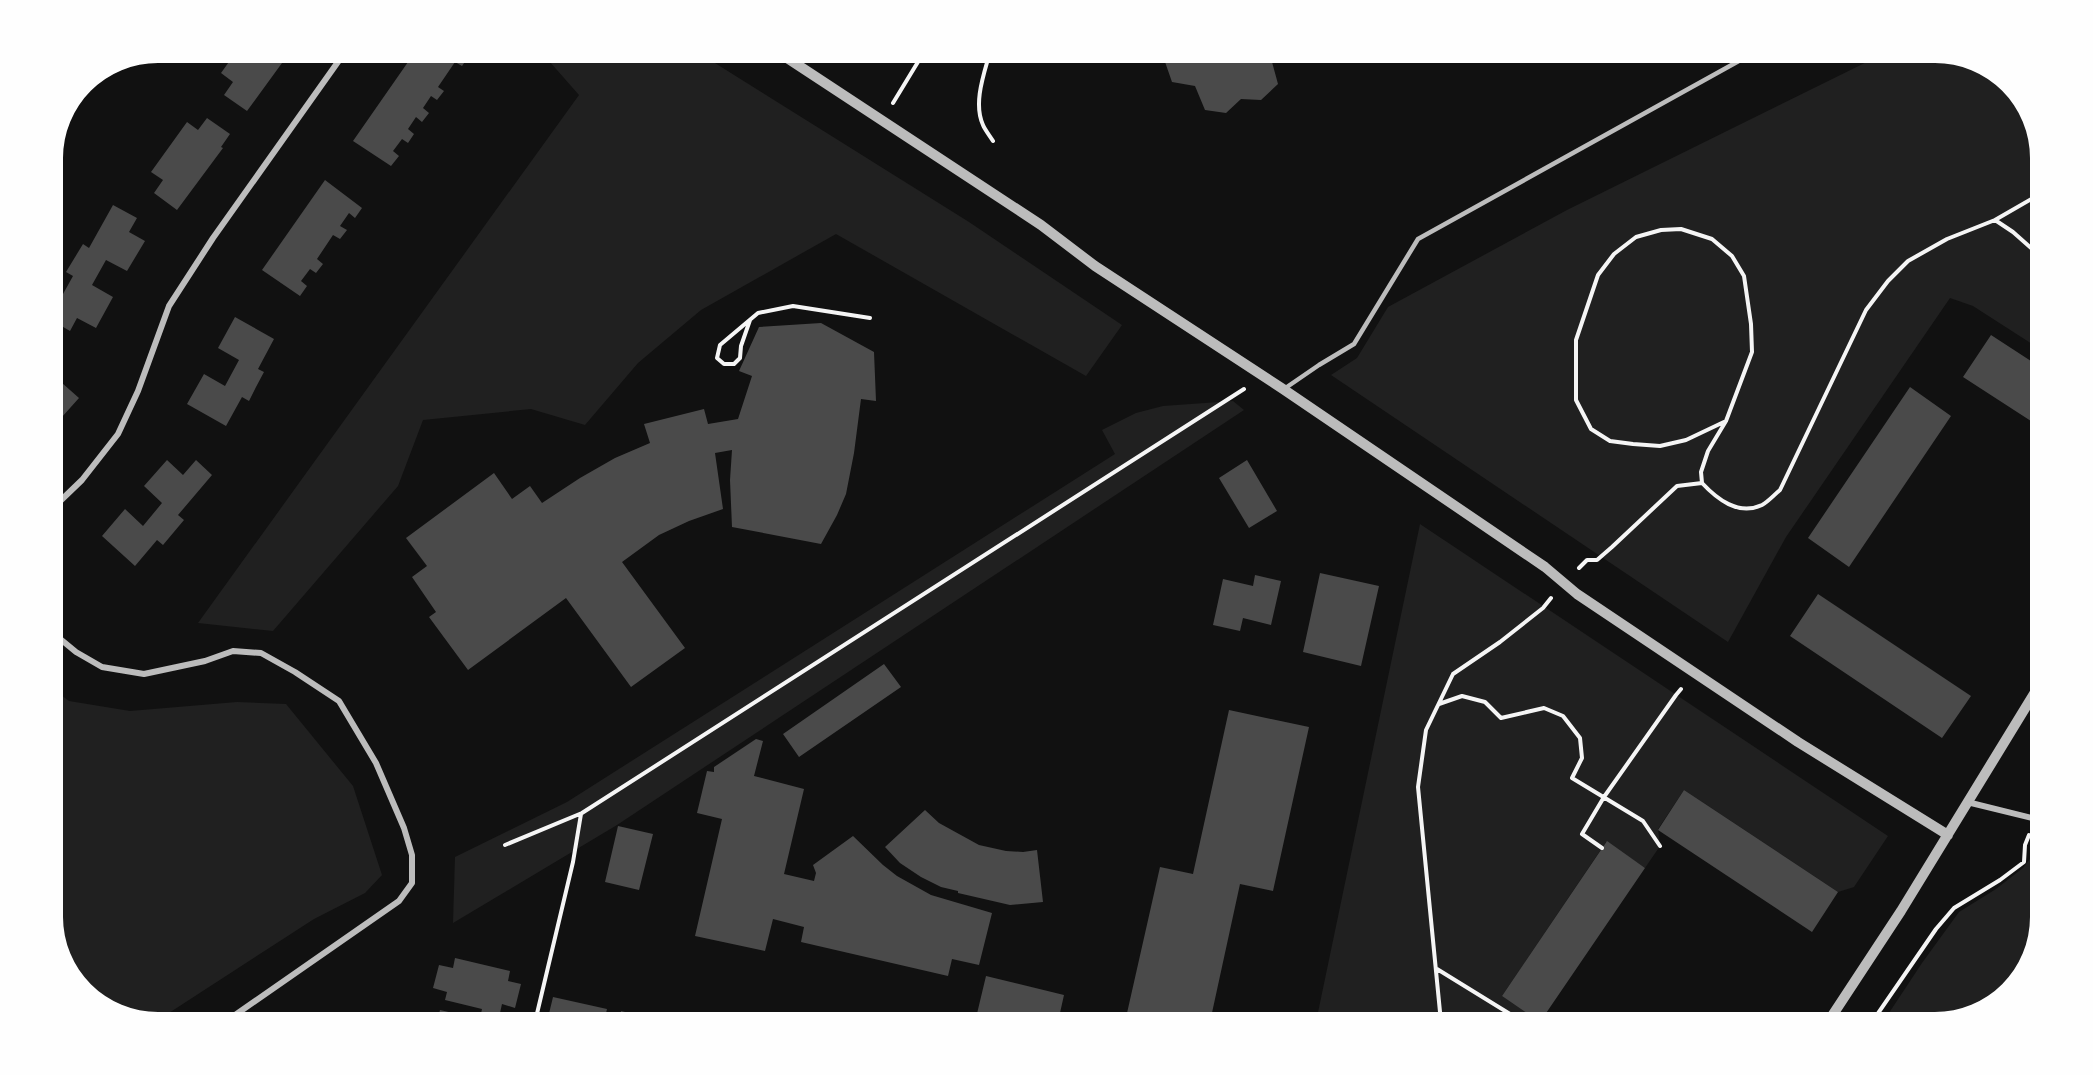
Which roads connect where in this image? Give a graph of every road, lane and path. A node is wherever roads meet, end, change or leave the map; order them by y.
1 (337, 63) edge
2 (795, 63) edge
3 (917, 63) edge
4 (987, 63) edge
5 (1735, 63) edge
6 (882, 121) junction
7 (993, 141) dead end
8 (2030, 200) edge
9 (1995, 220) junction
10 (2030, 247) edge
11 (870, 318) dead end
12 (750, 320) junction
13 (1283, 390) junction
14 (1235, 395) dead end
15 (1726, 421) junction
16 (1702, 483) junction
17 (63, 498) edge
18 (1564, 583) junction
19 (1558, 607) dead end
20 (63, 641) edge
21 (1672, 683) dead end
22 (2030, 700) edge
23 (1438, 705) junction
24 (1604, 797) junction
25 (1967, 802) junction
26 (582, 813) junction
27 (2030, 818) edge
28 (1948, 835) junction
29 (505, 845) dead end
30 (2025, 845) dead end
31 (1660, 846) dead end
32 (1602, 848) dead end
33 (1436, 968) junction
34 (240, 1012) edge
35 (538, 1012) edge
36 (1440, 1012) edge
37 (1505, 1012) edge
38 (1835, 1012) edge
39 (1879, 1012) edge

1 - 17 street
2 - 6 street
3 - 6 path
4 - 7 path
5 - 13 lane
6 - 13 street
8 - 9 path
9 - 10 path
9 - 16 path
11 - 12 path
12 - 12 path
13 - 18 street
14 - 26 path
15 - 15 path
15 - 16 path
16 - 18 path
18 - 28 street
19 - 23 path
20 - 34 street
21 - 24 path
22 - 25 street
23 - 24 path
23 - 33 path
24 - 31 path
24 - 32 path
25 - 27 street
25 - 28 street
26 - 29 path
26 - 35 path
28 - 38 street
30 - 39 path
33 - 36 path
33 - 37 path

